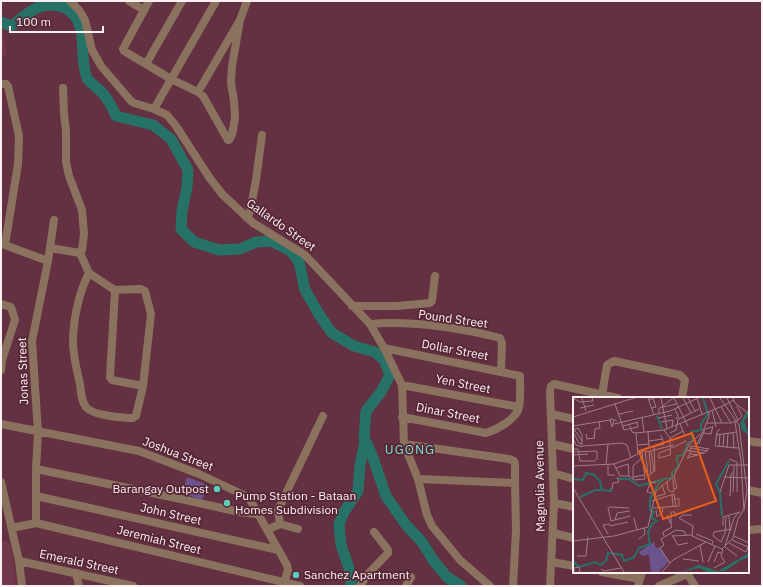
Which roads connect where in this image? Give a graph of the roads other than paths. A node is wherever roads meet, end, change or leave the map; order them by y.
1 (70, 1) edge
2 (129, 1) edge
3 (149, 1) edge
4 (182, 1) edge
5 (216, 1) edge
6 (247, 1) edge
7 (144, 10) junction
8 (240, 20) junction
9 (146, 64) junction
10 (171, 79) junction
11 (4, 85) edge
12 (63, 88) dead end
13 (198, 92) junction
14 (154, 108) junction
15 (262, 135) dead end
16 (247, 218) junction
17 (54, 220) dead end
18 (3, 244) edge
19 (50, 248) junction
20 (80, 254) junction
21 (48, 260) junction
22 (89, 273) junction
23 (435, 276) dead end
24 (115, 290) junction
25 (1, 304) edge
26 (352, 306) junction
27 (370, 324) junction
28 (384, 348) junction
29 (1, 370) edge
30 (501, 371) junction
31 (402, 385) junction
32 (143, 386) junction
33 (602, 395) junction
34 (613, 397) edge
35 (682, 397) edge
36 (519, 407) junction
37 (551, 414) junction
38 (323, 416) dead end
39 (402, 417) junction
40 (573, 419) edge
41 (1, 424) edge
42 (38, 432) junction
43 (749, 440) edge
44 (762, 443) edge
45 (404, 444) junction
46 (552, 444) junction
47 (573, 449) edge
48 (36, 469) junction
49 (553, 474) junction
50 (418, 479) junction
51 (573, 479) edge
52 (1, 482) edge
53 (515, 483) junction
54 (749, 490) edge
55 (762, 493) edge
56 (36, 496) junction
57 (554, 503) junction
58 (573, 507) edge
59 (257, 514) junction
60 (36, 523) junction
61 (280, 524) junction
62 (12, 528) junction
63 (298, 529) dead end
64 (762, 529) edge
65 (266, 530) junction
66 (749, 530) edge
67 (374, 532) dead end
68 (553, 533) junction
69 (573, 538) edge
70 (278, 550) junction
71 (19, 561) junction
72 (552, 562) junction
73 (573, 566) edge
74 (76, 573) junction
75 (607, 573) edge
76 (686, 573) edge
77 (411, 577) dead end
78 (640, 579) edge
79 (284, 583) junction
80 (22, 586) edge
81 (79, 586) edge
82 (133, 586) edge
83 (300, 586) edge
84 (360, 586) edge
85 (406, 586) edge
86 (490, 586) edge
87 (513, 586) edge
88 (550, 586) edge
89 (659, 586) edge
90 (695, 586) edge

1 - 14 street, Gallardo Street
2 - 7 street
3 - 7 street
4 - 9 street
5 - 10 street
6 - 8 street
7 - 9 street
8 - 13 street
8 - 13 street
9 - 10 street
10 - 13 street
10 - 14 street
11 - 18 street
12 - 20 street
14 - 16 street, Gallardo Street
15 - 16 street
16 - 26 street, Gallardo Street
17 - 19 street, Jonas Street
18 - 21 street
19 - 20 street
19 - 21 street, Jonas Street
20 - 22 street
21 - 42 street, Jonas Street
22 - 24 street
22 - 32 street
23 - 26 street
24 - 32 street
24 - 32 street
25 - 29 street
26 - 27 street, Gallardo Street
27 - 28 street, Gallardo Street
27 - 30 street, Pound Street
28 - 30 street, Dollar Street
28 - 31 street, Gallardo Street
30 - 36 street, Dollar Street
31 - 36 street, Yen Street
31 - 39 street, Gallardo Street
33 - 34 street
33 - 35 street
33 - 37 street, Magnolia Avenue
36 - 39 street, Dinar Street
37 - 40 street
37 - 46 street, Magnolia Avenue
38 - 61 street
39 - 45 street, Gallardo Street
41 - 42 street, Joshua Street
42 - 48 street, Jonas Street
42 - 59 street, Joshua Street
43 - 44 street
45 - 50 street, Gallardo Street
45 - 53 street
46 - 47 street
46 - 49 street, Magnolia Avenue
48 - 56 street, Jonas Street
48 - 59 street
49 - 51 street
49 - 57 street, Magnolia Avenue
50 - 53 street
50 - 86 street, Gallardo Street
52 - 62 street
53 - 87 street
54 - 55 street
56 - 60 street, Jonas Street
56 - 70 street, John Street
57 - 58 street
57 - 68 street, Magnolia Avenue
59 - 65 street, Joshua Street
60 - 62 street, Jeremiah Street
60 - 79 street, Jeremiah Street
61 - 63 street
61 - 65 street
62 - 71 street
64 - 66 street
65 - 70 street, Joshua Street
67 - 84 street
68 - 69 street
68 - 72 street, Magnolia Avenue
70 - 79 street, Joshua Street
71 - 74 street, Emerald Street
71 - 80 street
72 - 73 street
72 - 88 street, Magnolia Avenue
74 - 81 street
74 - 82 street, Emerald Street
75 - 78 street
76 - 89 street
76 - 90 street
77 - 85 street
79 - 83 street, Jeremiah Street

